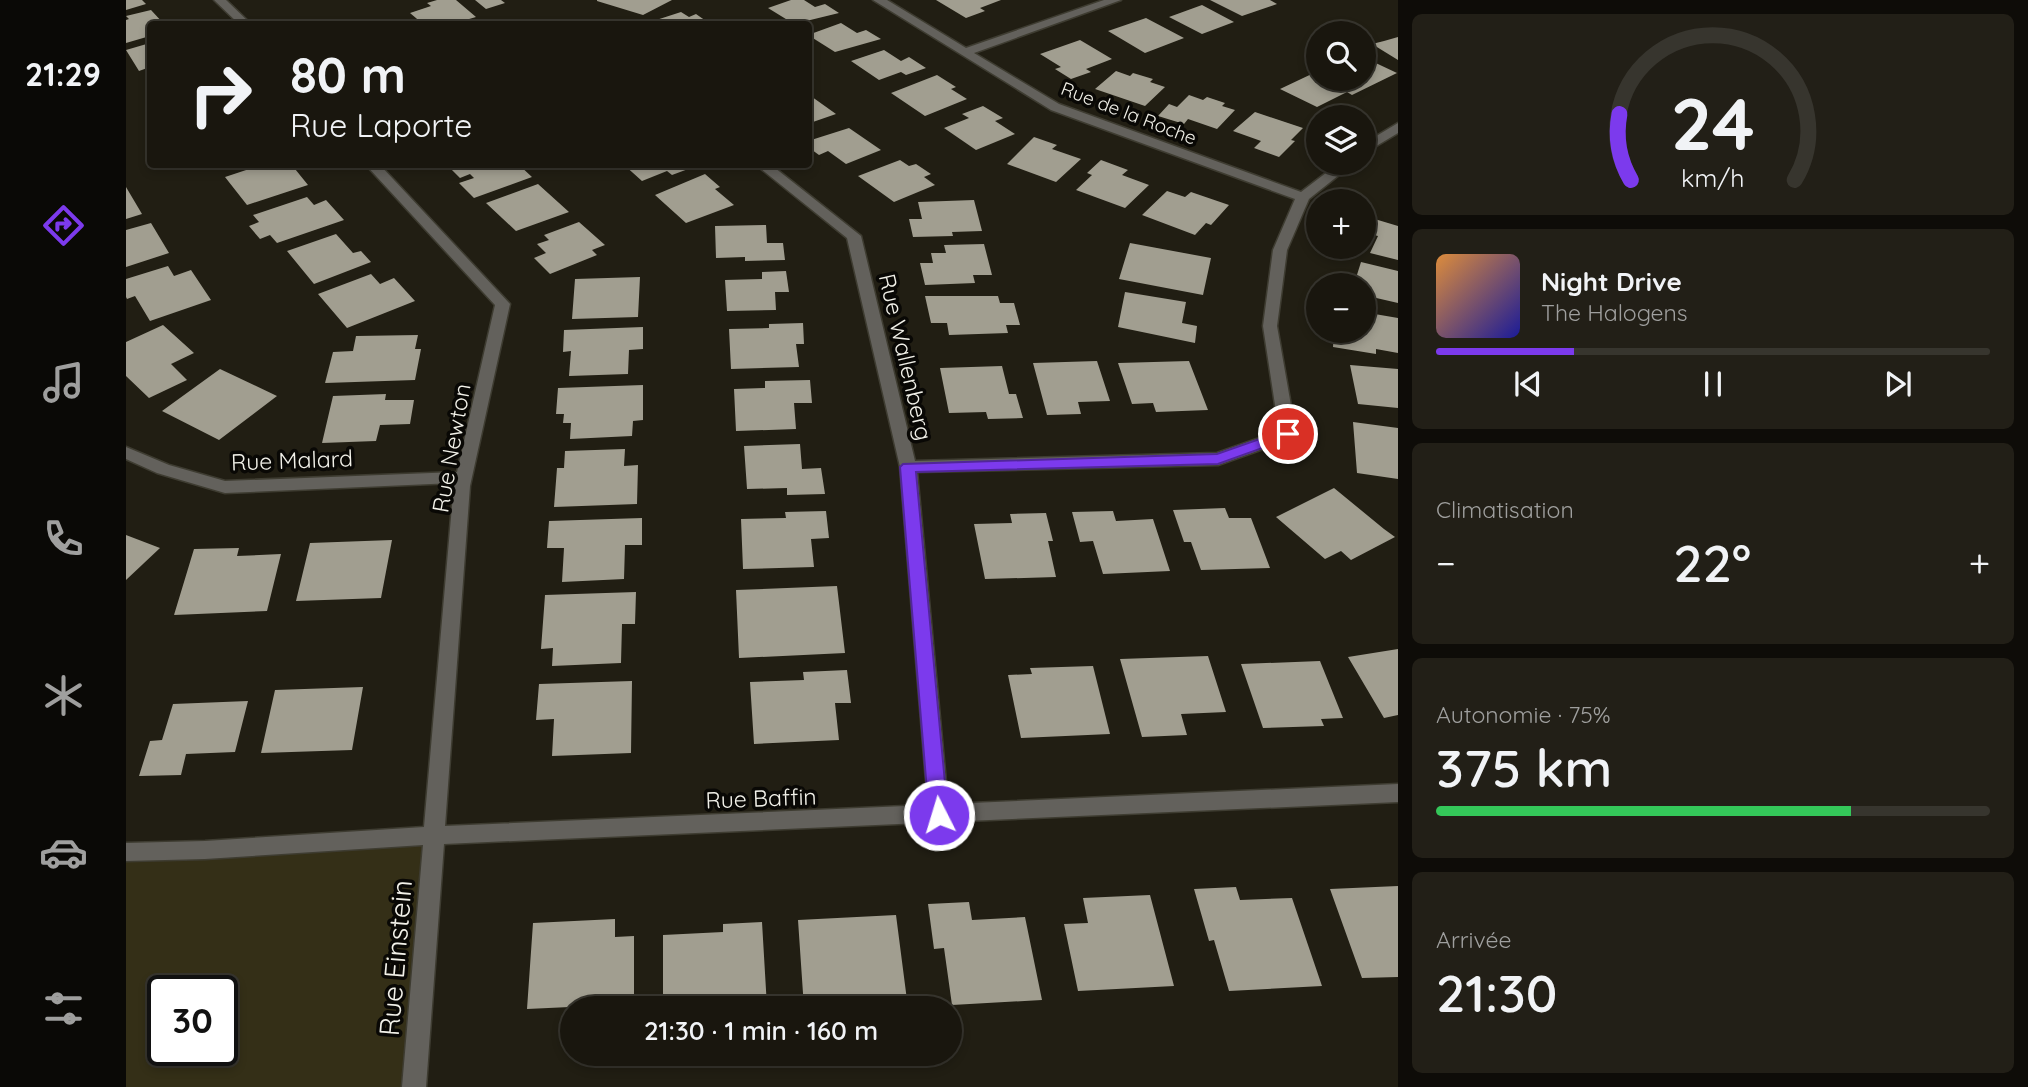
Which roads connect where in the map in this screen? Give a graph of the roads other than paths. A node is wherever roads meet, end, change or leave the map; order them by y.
1 (220, 0) edge
2 (879, 0) edge
3 (1115, 0) edge
4 (242, 21) edge
5 (965, 52) junction
6 (1398, 127) edge
7 (1376, 141) edge
8 (375, 168) edge
9 (766, 168) edge
10 (1331, 175) edge
11 (1303, 197) junction
12 (126, 453) edge
13 (908, 467) junction
14 (464, 477) junction
15 (1398, 793) edge
16 (939, 815) junction
17 (436, 835) junction
18 (126, 852) edge
19 (414, 1087) edge

1 - 4 street
2 - 5 street, Rue de la Roche
3 - 5 street
5 - 11 street, Rue de la Roche
6 - 7 street
8 - 14 street, Rue Newton
9 - 13 street, Rue Wallenberg
10 - 11 street
11 - 13 street
12 - 14 street, Rue Malard
13 - 16 street, Rue Wallenberg
14 - 17 street, Rue Newton
15 - 16 street, Rue Baffin
16 - 17 street, Rue Baffin
17 - 18 street, Rue Baffin
17 - 19 street, Rue Einstein

